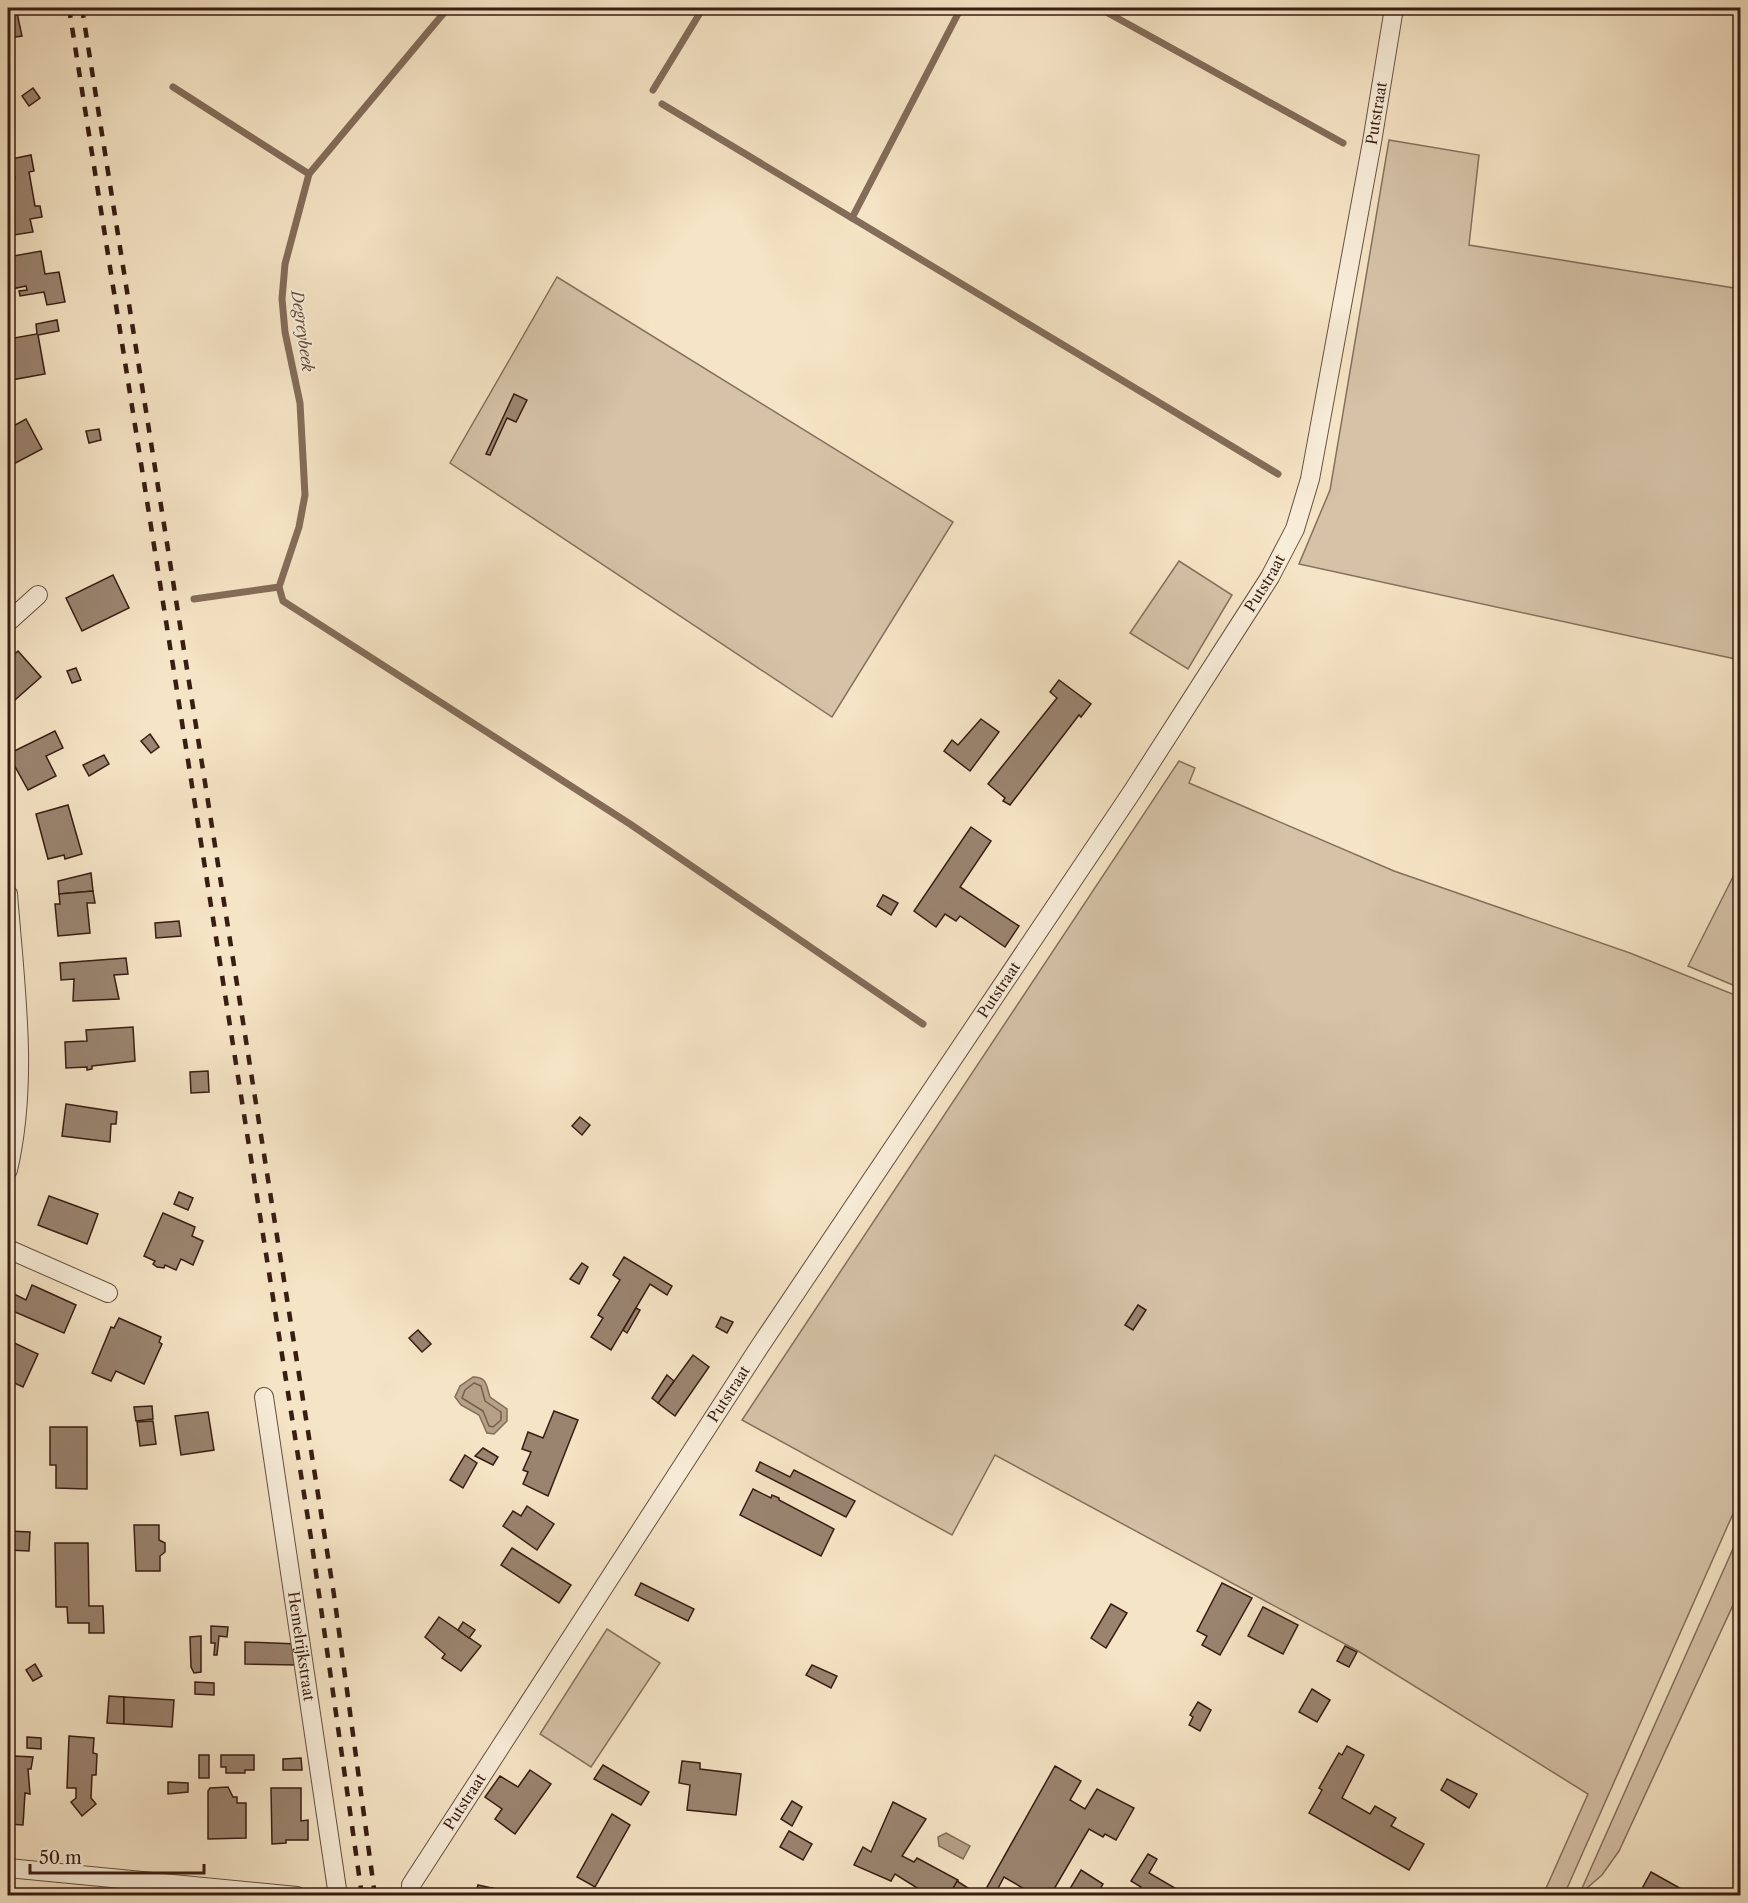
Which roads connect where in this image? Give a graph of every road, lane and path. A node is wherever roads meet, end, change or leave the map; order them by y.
1 (1394, 8) edge
2 (38, 595) dead end
3 (8, 622) edge
4 (8, 894) edge
5 (8, 1170) edge
6 (8, 1249) edge
7 (108, 1293) dead end
8 (264, 1397) dead end
9 (8, 1868) edge
10 (297, 1896) edge
11 (338, 1896) edge
12 (411, 1896) edge

1 - 12 street, Putstraat
2 - 3 street
4 - 5 street
6 - 7 street
8 - 11 street, Hemelrijkstraat
9 - 10 street

